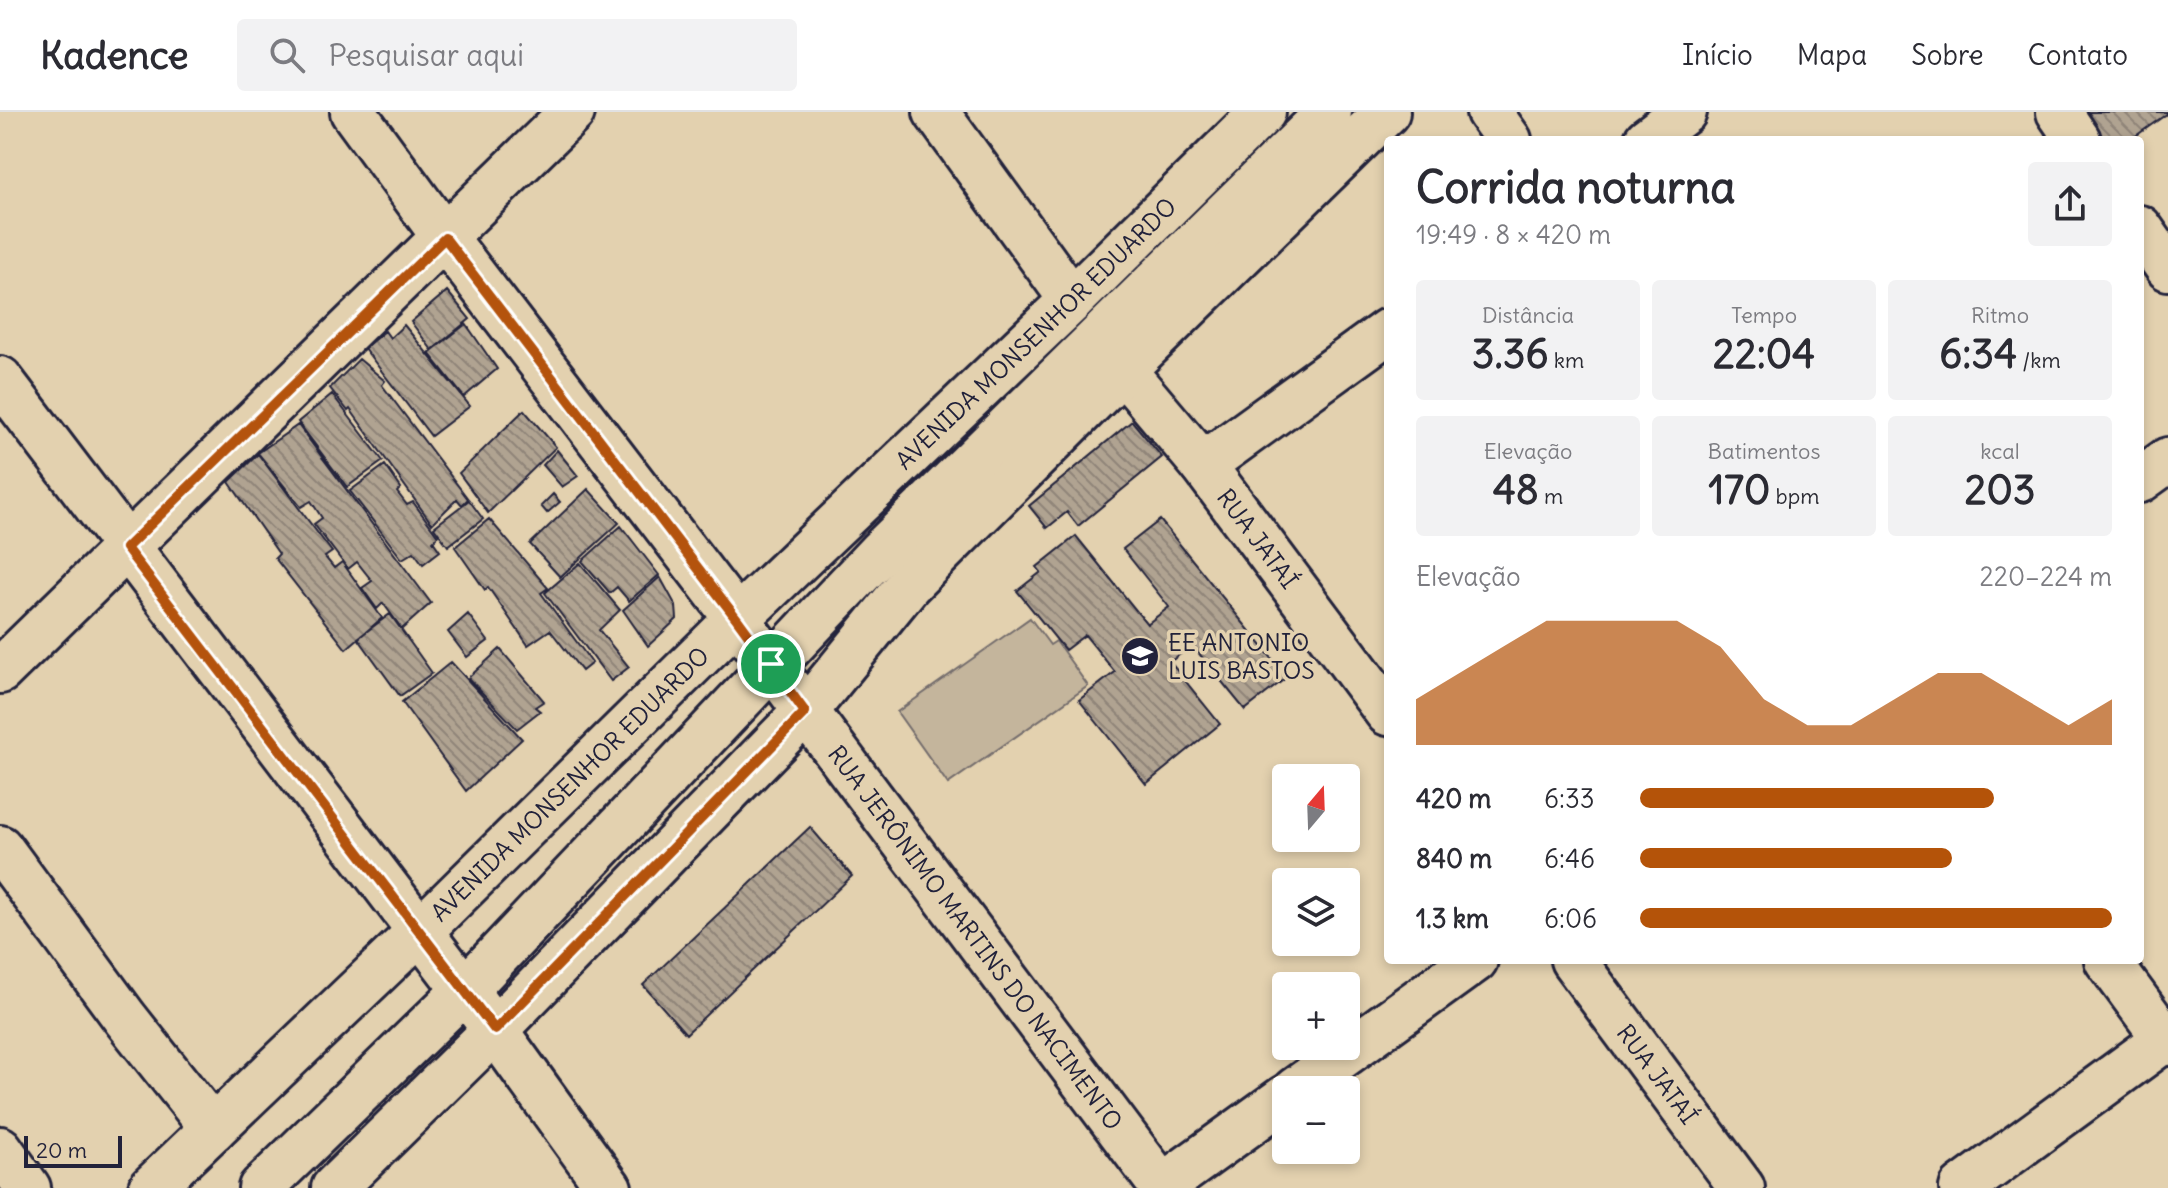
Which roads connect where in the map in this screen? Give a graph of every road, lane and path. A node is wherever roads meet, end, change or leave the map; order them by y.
1 (353, 112) edge
2 (572, 112) edge
3 (936, 112) edge
4 (1263, 112) edge
5 (1329, 112) edge
6 (1387, 112) edge
7 (1489, 112) edge
8 (1684, 112) edge
9 (2059, 112) edge
10 (1506, 136) edge
11 (1652, 136) edge
12 (2075, 136) edge
13 (2144, 234) edge
14 (445, 238) junction
15 (2168, 268) edge
16 (1072, 300) junction
17 (1384, 334) edge
18 (1123, 370) junction
19 (0, 379) edge
20 (2168, 460) edge
21 (1203, 465) junction
22 (2144, 477) edge
23 (126, 548) junction
24 (737, 619) junction
25 (771, 664) junction
26 (0, 671) edge
27 (1384, 708) edge
28 (805, 712) junction
29 (0, 848) edge
30 (418, 933) junction
31 (1469, 964) edge
32 (1576, 964) edge
33 (2110, 964) edge
34 (464, 991) junction
35 (495, 1030) junction
36 (2167, 1040) edge
37 (1314, 1076) edge
38 (1272, 1107) edge
39 (213, 1129) junction
40 (0, 1149) edge
41 (1162, 1187) edge
42 (28, 1188) edge
43 (151, 1188) edge
44 (261, 1188) edge
45 (334, 1188) edge
46 (609, 1188) edge
47 (1742, 1188) edge
48 (1962, 1188) edge

1 - 14 street, RUA JERÔNIMO MARTINS DO NACIMENTO
2 - 14 street
3 - 16 street
4 - 16 street, AVENIDA MONSENHOR EDUARDO
5 - 25 street
6 - 18 street
7 - 10 street
8 - 11 street
9 - 12 street
13 - 15 street
14 - 23 street
14 - 24 street, RUA JERÔNIMO MARTINS DO NACIMENTO
16 - 24 street, AVENIDA MONSENHOR EDUARDO
17 - 21 street
18 - 21 street, RUA JATAÍ
18 - 28 street
19 - 23 street
20 - 22 street
21 - 27 street, RUA JATAÍ
23 - 26 street
23 - 30 street
24 - 25 street, RUA JERÔNIMO MARTINS DO NACIMENTO
24 - 30 street, AVENIDA MONSENHOR EDUARDO
25 - 28 street, RUA JERÔNIMO MARTINS DO NACIMENTO
25 - 34 street
28 - 35 street
28 - 41 street, RUA JERÔNIMO MARTINS DO NACIMENTO
29 - 39 street
30 - 34 street
30 - 39 street, AVENIDA MONSENHOR EDUARDO
31 - 37 street
32 - 47 street, RUA JATAÍ
33 - 36 street
34 - 35 street
34 - 44 street
35 - 45 street
35 - 46 street
36 - 48 street
38 - 41 street
39 - 43 street, AVENIDA MONSENHOR EDUARDO
40 - 42 street

